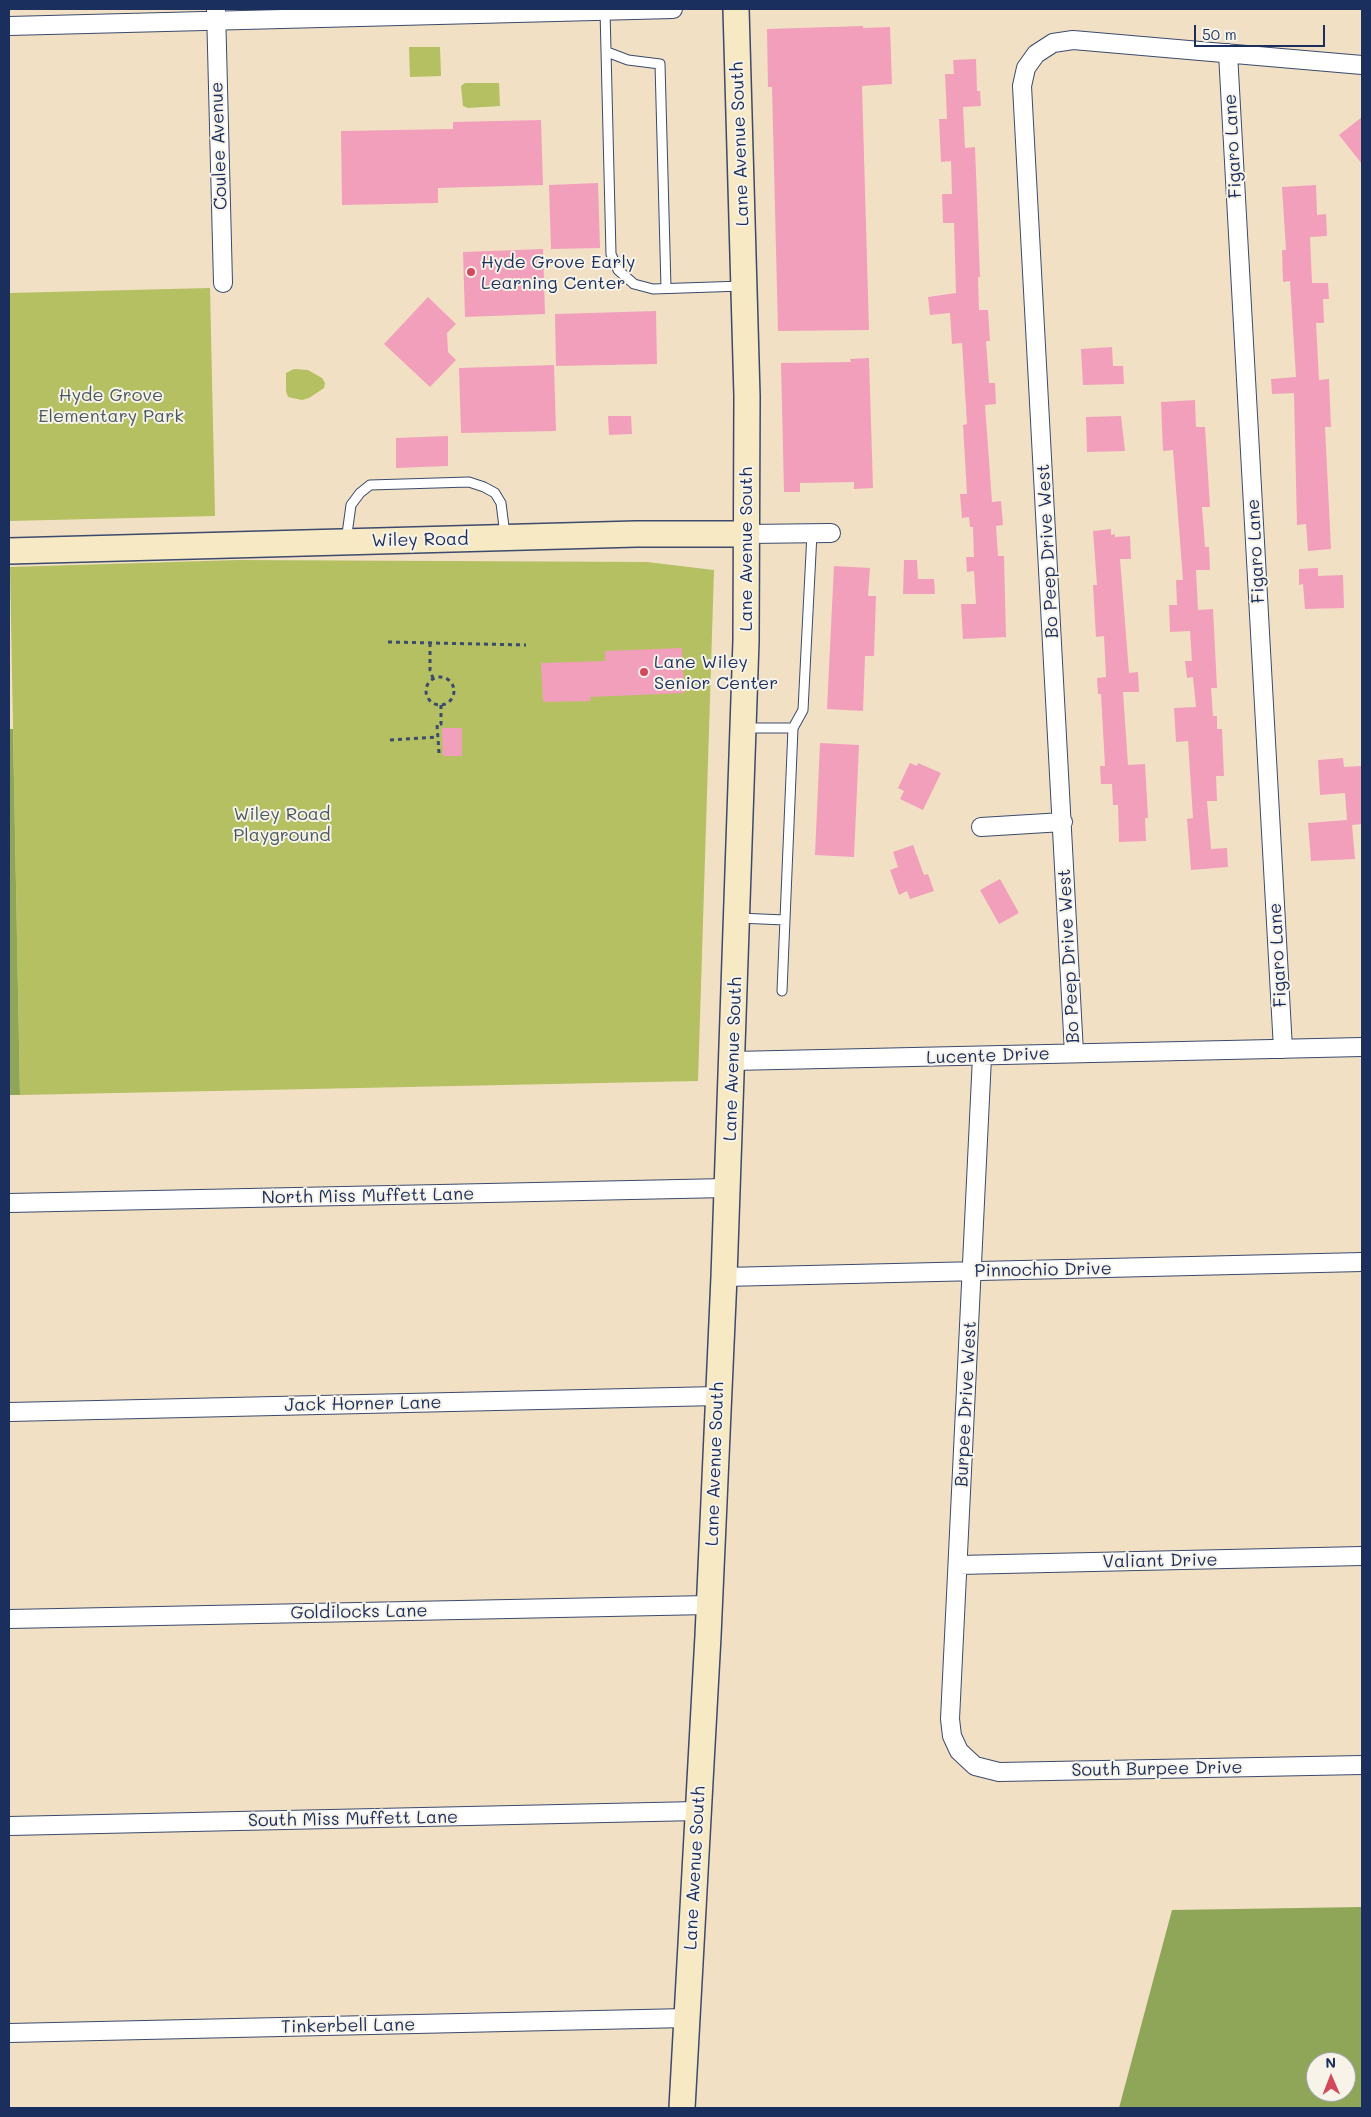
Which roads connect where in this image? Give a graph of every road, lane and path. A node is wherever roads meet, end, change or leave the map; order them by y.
1 (673, 9) edge
2 (736, 9) edge
3 (606, 10) junction
4 (369, 12) edge
5 (417, 12) edge
6 (216, 14) edge
7 (9, 26) edge
8 (607, 52) junction
9 (1228, 53) junction
10 (1362, 65) edge
11 (223, 283) dead end
12 (744, 286) junction
13 (666, 288) junction
14 (812, 533) junction
15 (831, 533) dead end
16 (747, 534) junction
17 (505, 538) junction
18 (346, 542) junction
19 (9, 551) edge
20 (388, 642) dead end
21 (430, 643) junction
22 (526, 645) dead end
23 (433, 678) junction
24 (441, 705) junction
25 (743, 728) junction
26 (793, 728) junction
27 (438, 737) junction
28 (390, 740) dead end
29 (439, 753) dead end
30 (1063, 822) junction
31 (981, 827) dead end
32 (738, 918) junction
33 (785, 920) junction
34 (782, 991) dead end
35 (1362, 1047) edge
36 (1283, 1049) junction
37 (1074, 1053) junction
38 (982, 1056) junction
39 (733, 1061) junction
40 (728, 1188) junction
41 (9, 1204) edge
42 (1362, 1262) edge
43 (973, 1272) junction
44 (724, 1276) junction
45 (718, 1396) junction
46 (9, 1412) edge
47 (1362, 1556) edge
48 (958, 1565) junction
49 (709, 1605) junction
50 (9, 1619) edge
51 (959, 1751) joint
52 (1362, 1765) edge
53 (698, 1811) junction
54 (9, 1826) edge
55 (687, 2018) junction
56 (9, 2034) edge
57 (682, 2108) edge

1 - 3 street
2 - 12 main road, Lane Avenue South
3 - 5 street
3 - 8 lane
4 - 5 street
4 - 6 street
6 - 7 street
6 - 11 street, Coulee Avenue
8 - 13 lane
8 - 13 lane
9 - 10 street
9 - 30 street, Bo Peep Drive West
9 - 36 street, Figaro Lane
12 - 13 lane
12 - 16 main road, Lane Avenue South
14 - 15 street, Wiley Road
14 - 16 street, Wiley Road
14 - 26 lane
16 - 17 main road, Wiley Road
16 - 25 main road, Lane Avenue South
17 - 18 main road, Wiley Road
17 - 18 lane
18 - 19 main road, Wiley Road
20 - 21 path
21 - 22 path
21 - 23 path
23 - 24 path
23 - 24 path
24 - 27 path
25 - 26 lane
25 - 32 main road, Lane Avenue South
26 - 33 lane
27 - 28 path
27 - 29 path
30 - 31 street
30 - 37 street, Bo Peep Drive West
32 - 33 lane
32 - 39 main road, Lane Avenue South
33 - 34 lane
35 - 36 street, Lucente Drive
36 - 37 street, Lucente Drive
37 - 38 street, Lucente Drive
38 - 39 street, Lucente Drive
38 - 43 street, Burpee Drive West
39 - 40 main road, Lane Avenue South
40 - 41 street, North Miss Muffett Lane
40 - 44 main road, Lane Avenue South
42 - 43 street, Pinnochio Drive
43 - 44 street, Pinnochio Drive
43 - 48 street, Burpee Drive West
44 - 45 main road, Lane Avenue South
45 - 46 street, Jack Horner Lane
45 - 49 main road, Lane Avenue South
47 - 48 street, Valiant Drive
48 - 51 street, Burpee Drive West
49 - 50 street, Goldilocks Lane
49 - 53 main road, Lane Avenue South
51 - 52 street, South Burpee Drive
53 - 54 street, South Miss Muffett Lane
53 - 55 main road, Lane Avenue South
55 - 56 street, Tinkerbell Lane
55 - 57 main road, Lane Avenue South

